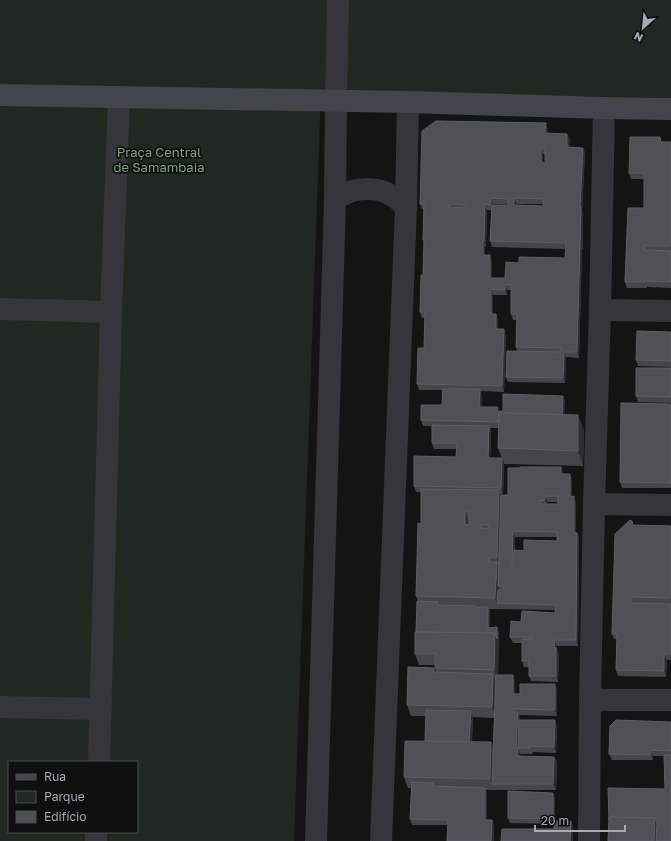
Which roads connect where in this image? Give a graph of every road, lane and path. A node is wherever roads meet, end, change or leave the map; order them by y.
1 (338, 0) edge
2 (0, 95) edge
3 (119, 97) junction
4 (336, 100) junction
5 (408, 102) junction
6 (604, 108) junction
7 (671, 109) edge
8 (335, 200) junction
9 (406, 207) junction
10 (0, 309) edge
11 (600, 310) junction
12 (671, 311) edge
13 (111, 312) junction
14 (594, 504) junction
15 (671, 505) edge
16 (590, 700) junction
17 (671, 700) edge
18 (0, 707) edge
19 (101, 709) junction
20 (99, 761) edge
21 (316, 841) edge
22 (381, 841) edge
23 (589, 841) edge

1 - 4 street
2 - 3 street
3 - 4 street
3 - 13 street
4 - 5 street
4 - 8 street
5 - 6 street
5 - 9 street
6 - 7 street
6 - 11 street
8 - 9 street
8 - 21 street
9 - 22 street
10 - 13 street
11 - 12 street
11 - 14 street
13 - 19 street
14 - 15 street
14 - 16 street
16 - 17 street
16 - 23 street
18 - 19 street
19 - 20 street

